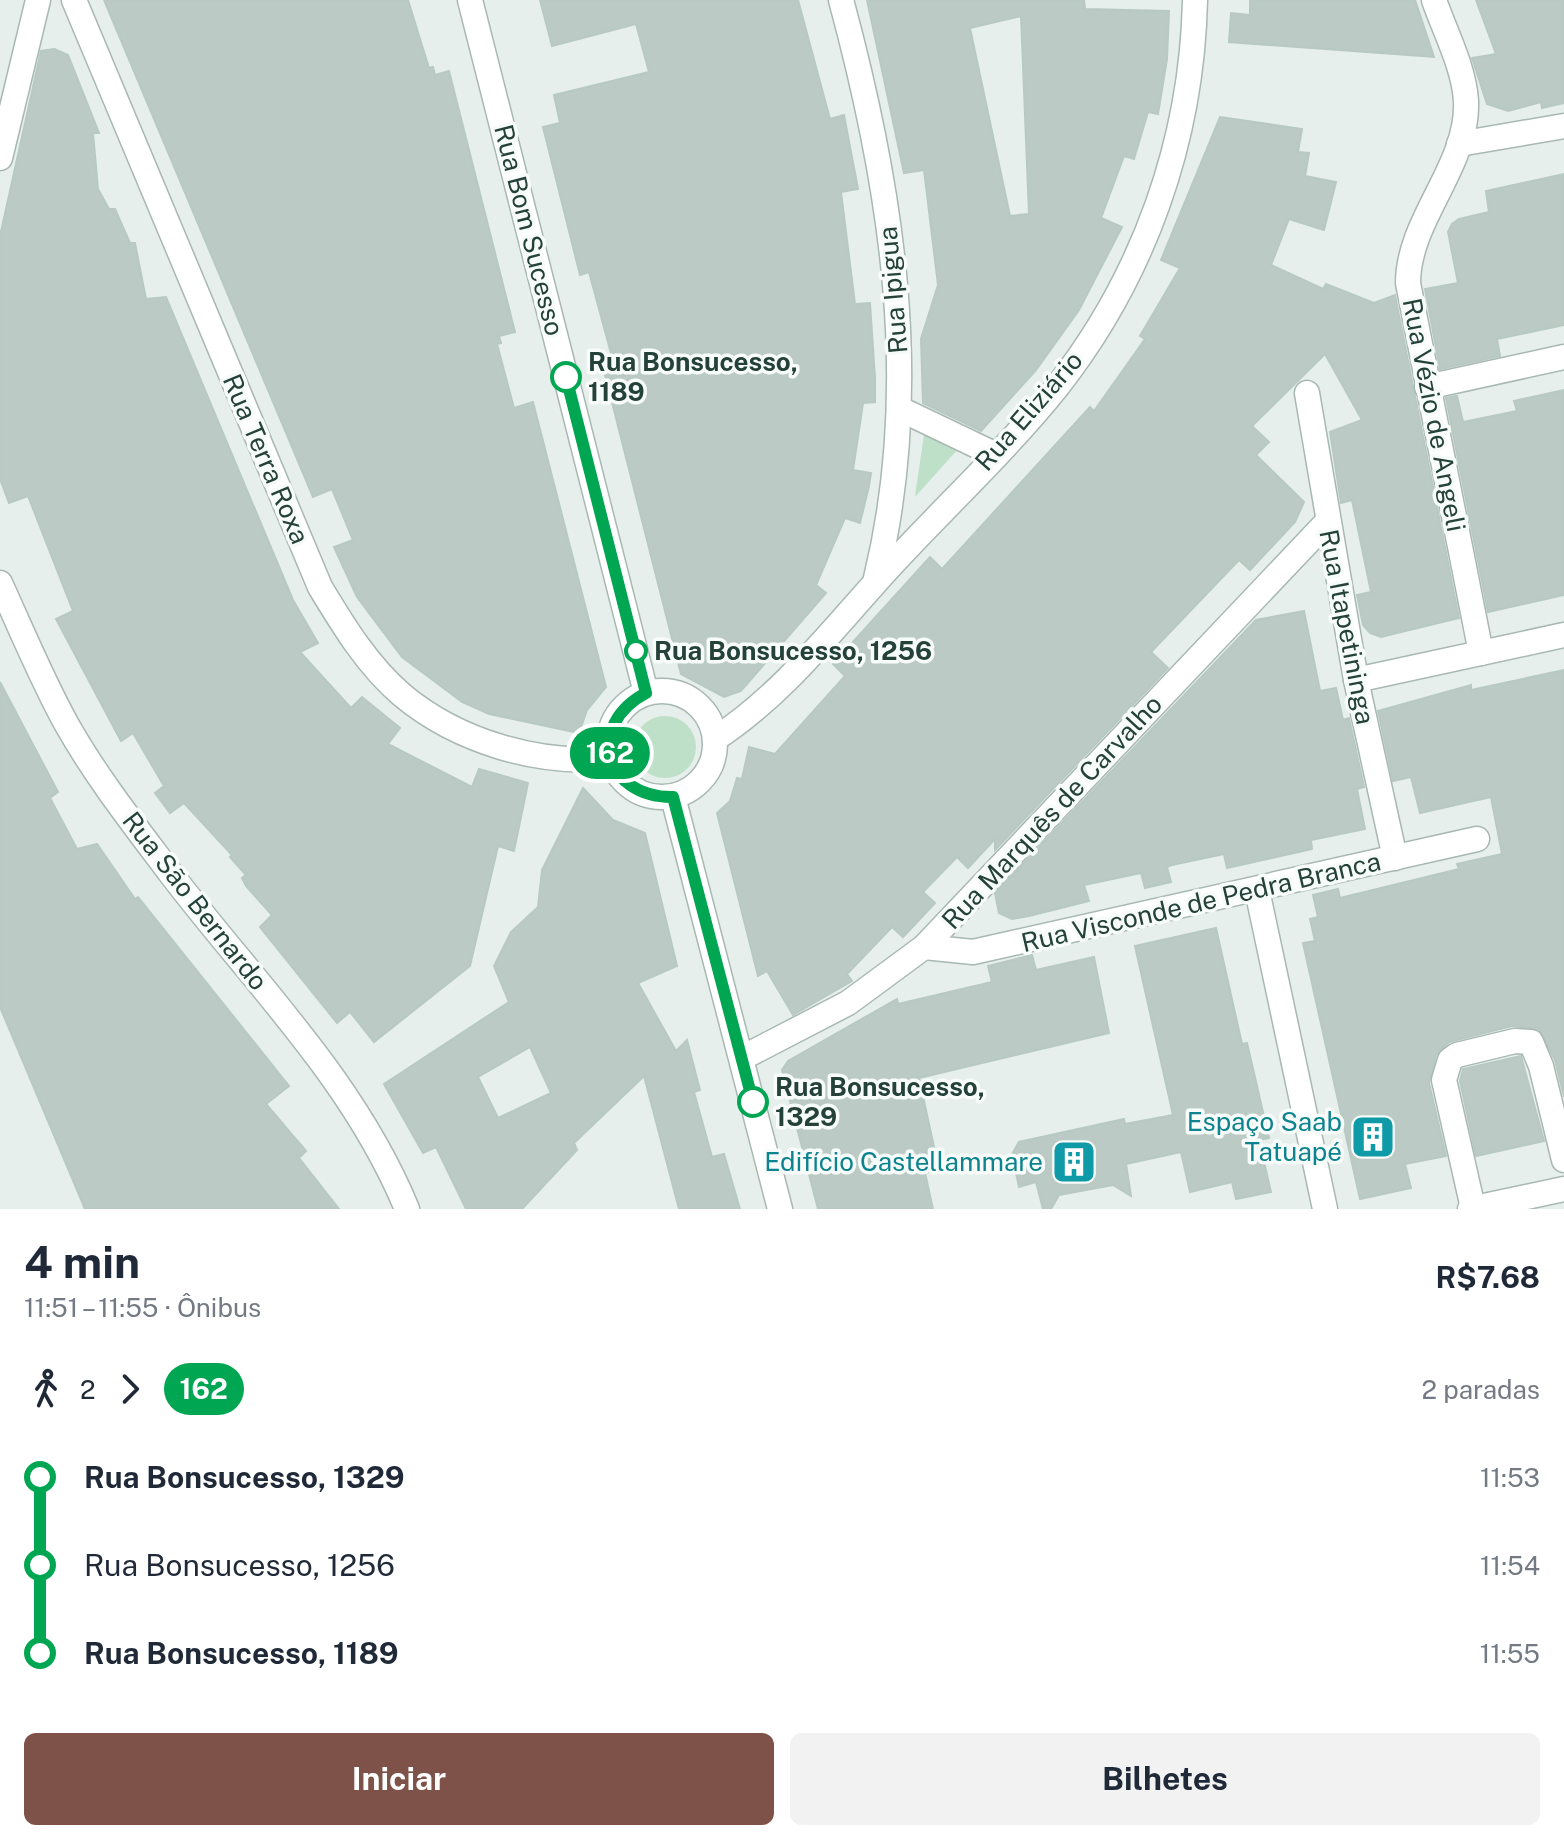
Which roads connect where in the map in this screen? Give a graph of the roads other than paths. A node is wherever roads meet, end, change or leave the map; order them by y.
1 (38, 0) edge
2 (74, 0) edge
3 (470, 0) edge
4 (841, 0) edge
5 (1195, 0) edge
6 (1434, 0) edge
7 (1564, 126) edge
8 (1459, 144) junction
9 (0, 158) edge
10 (1564, 357) edge
11 (1427, 387) junction
12 (1307, 393) dead end
13 (900, 409) junction
14 (994, 454) junction
15 (1327, 522) junction
16 (0, 583) edge
17 (875, 583) junction
18 (1564, 635) edge
19 (1481, 653) junction
20 (1356, 680) junction
21 (646, 693) junction
22 (715, 739) junction
23 (610, 758) junction
24 (673, 797) junction
25 (1477, 839) dead end
26 (1395, 858) junction
27 (1257, 890) junction
28 (924, 947) junction
29 (742, 1058) junction
30 (1564, 1160) edge
31 (1564, 1189) edge
32 (407, 1209) edge
33 (780, 1209) edge
34 (1325, 1209) edge
35 (1472, 1209) edge

1 - 9 street
2 - 23 street, Rua Terra Roxa
3 - 21 street, Rua Bom Sucesso
4 - 13 street, Rua Ipigua
5 - 14 street, Rua Eliziário
6 - 8 street, Rua Vézio de Angeli
7 - 8 street
8 - 11 street, Rua Vézio de Angeli
10 - 11 street
11 - 19 street, Rua Vézio de Angeli
12 - 15 street, Rua Itapetininga
13 - 14 street
13 - 17 street, Rua Ipigua
14 - 17 street, Rua Eliziário
15 - 20 street, Rua Itapetininga
15 - 28 street, Rua Marquês de Carvalho
16 - 32 street, Rua São Bernardo
17 - 22 street, Rua Eliziário
18 - 19 street
19 - 20 street
20 - 26 street, Rua Itapetininga
21 - 22 street
21 - 23 street
22 - 24 street
23 - 24 street
24 - 29 street
25 - 26 street, Rua Visconde de Pedra Branca
26 - 27 street, Rua Visconde de Pedra Branca
27 - 28 street, Rua Visconde de Pedra Branca
27 - 34 street
28 - 29 street, Rua Marquês de Carvalho
29 - 33 street
30 - 35 street
31 - 35 street

